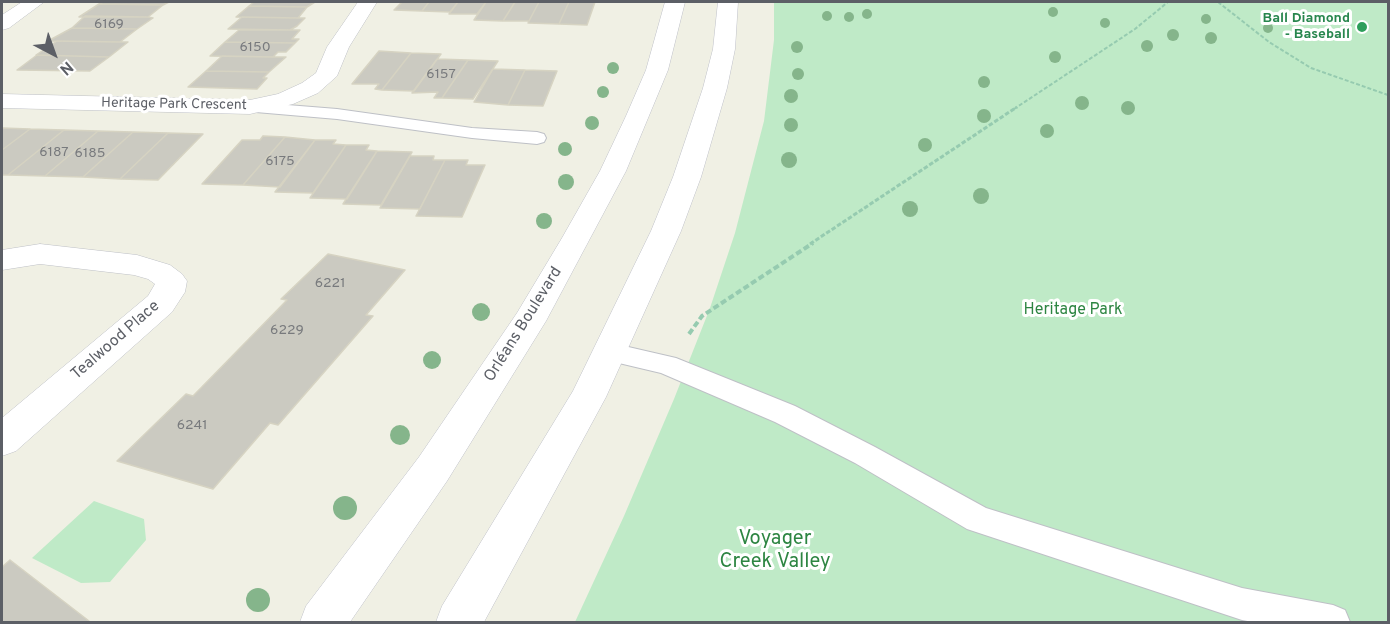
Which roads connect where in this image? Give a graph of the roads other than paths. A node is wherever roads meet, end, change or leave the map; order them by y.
1 (34, 2) edge
2 (367, 2) edge
3 (675, 2) edge
4 (728, 2) edge
5 (2, 24) edge
6 (2, 101) edge
7 (250, 107) junction
8 (537, 138) dead end
9 (2, 260) edge
10 (610, 352) junction
11 (2, 440) edge
12 (323, 622) edge
13 (459, 622) edge
14 (1333, 622) edge

1 - 5 main road
2 - 7 main road, Heritage Park Crescent
3 - 12 main road, Orléans Boulevard
4 - 10 main road
6 - 7 main road, Heritage Park Crescent
7 - 8 lane
9 - 11 main road, Tealwood Place
10 - 13 main road
10 - 14 lane

